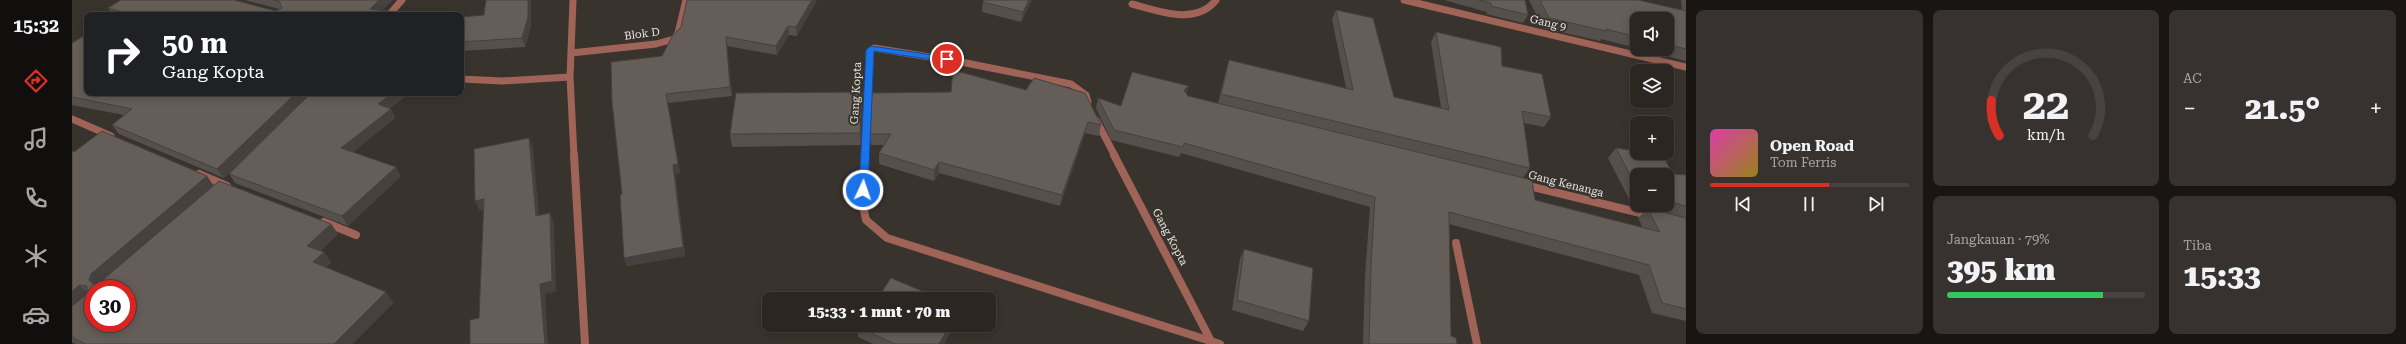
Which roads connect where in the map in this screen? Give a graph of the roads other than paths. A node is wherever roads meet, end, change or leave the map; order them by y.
1 (402, 0) edge
2 (573, 0) edge
3 (686, 0) edge
4 (1216, 0) edge
5 (1404, 0) edge
6 (1132, 4) dead end
7 (392, 12) edge
8 (571, 53) junction
9 (1686, 67) edge
10 (570, 77) junction
11 (464, 80) edge
12 (72, 119) edge
13 (116, 138) edge
14 (188, 169) edge
15 (1515, 183) edge
16 (240, 190) edge
17 (313, 218) edge
18 (1664, 219) edge
19 (356, 235) dead end
20 (1456, 243) dead end
21 (1215, 343) edge
22 (585, 344) edge
23 (1477, 344) edge

1 - 7 street
2 - 8 street
3 - 8 street, Blok D
4 - 6 street
5 - 9 street, Gang 9
8 - 10 street
10 - 11 street
10 - 22 street
12 - 13 street
14 - 16 street
15 - 18 street, Gang Kenanga
17 - 19 street
20 - 23 street
21 - 21 street, Gang Kopta

